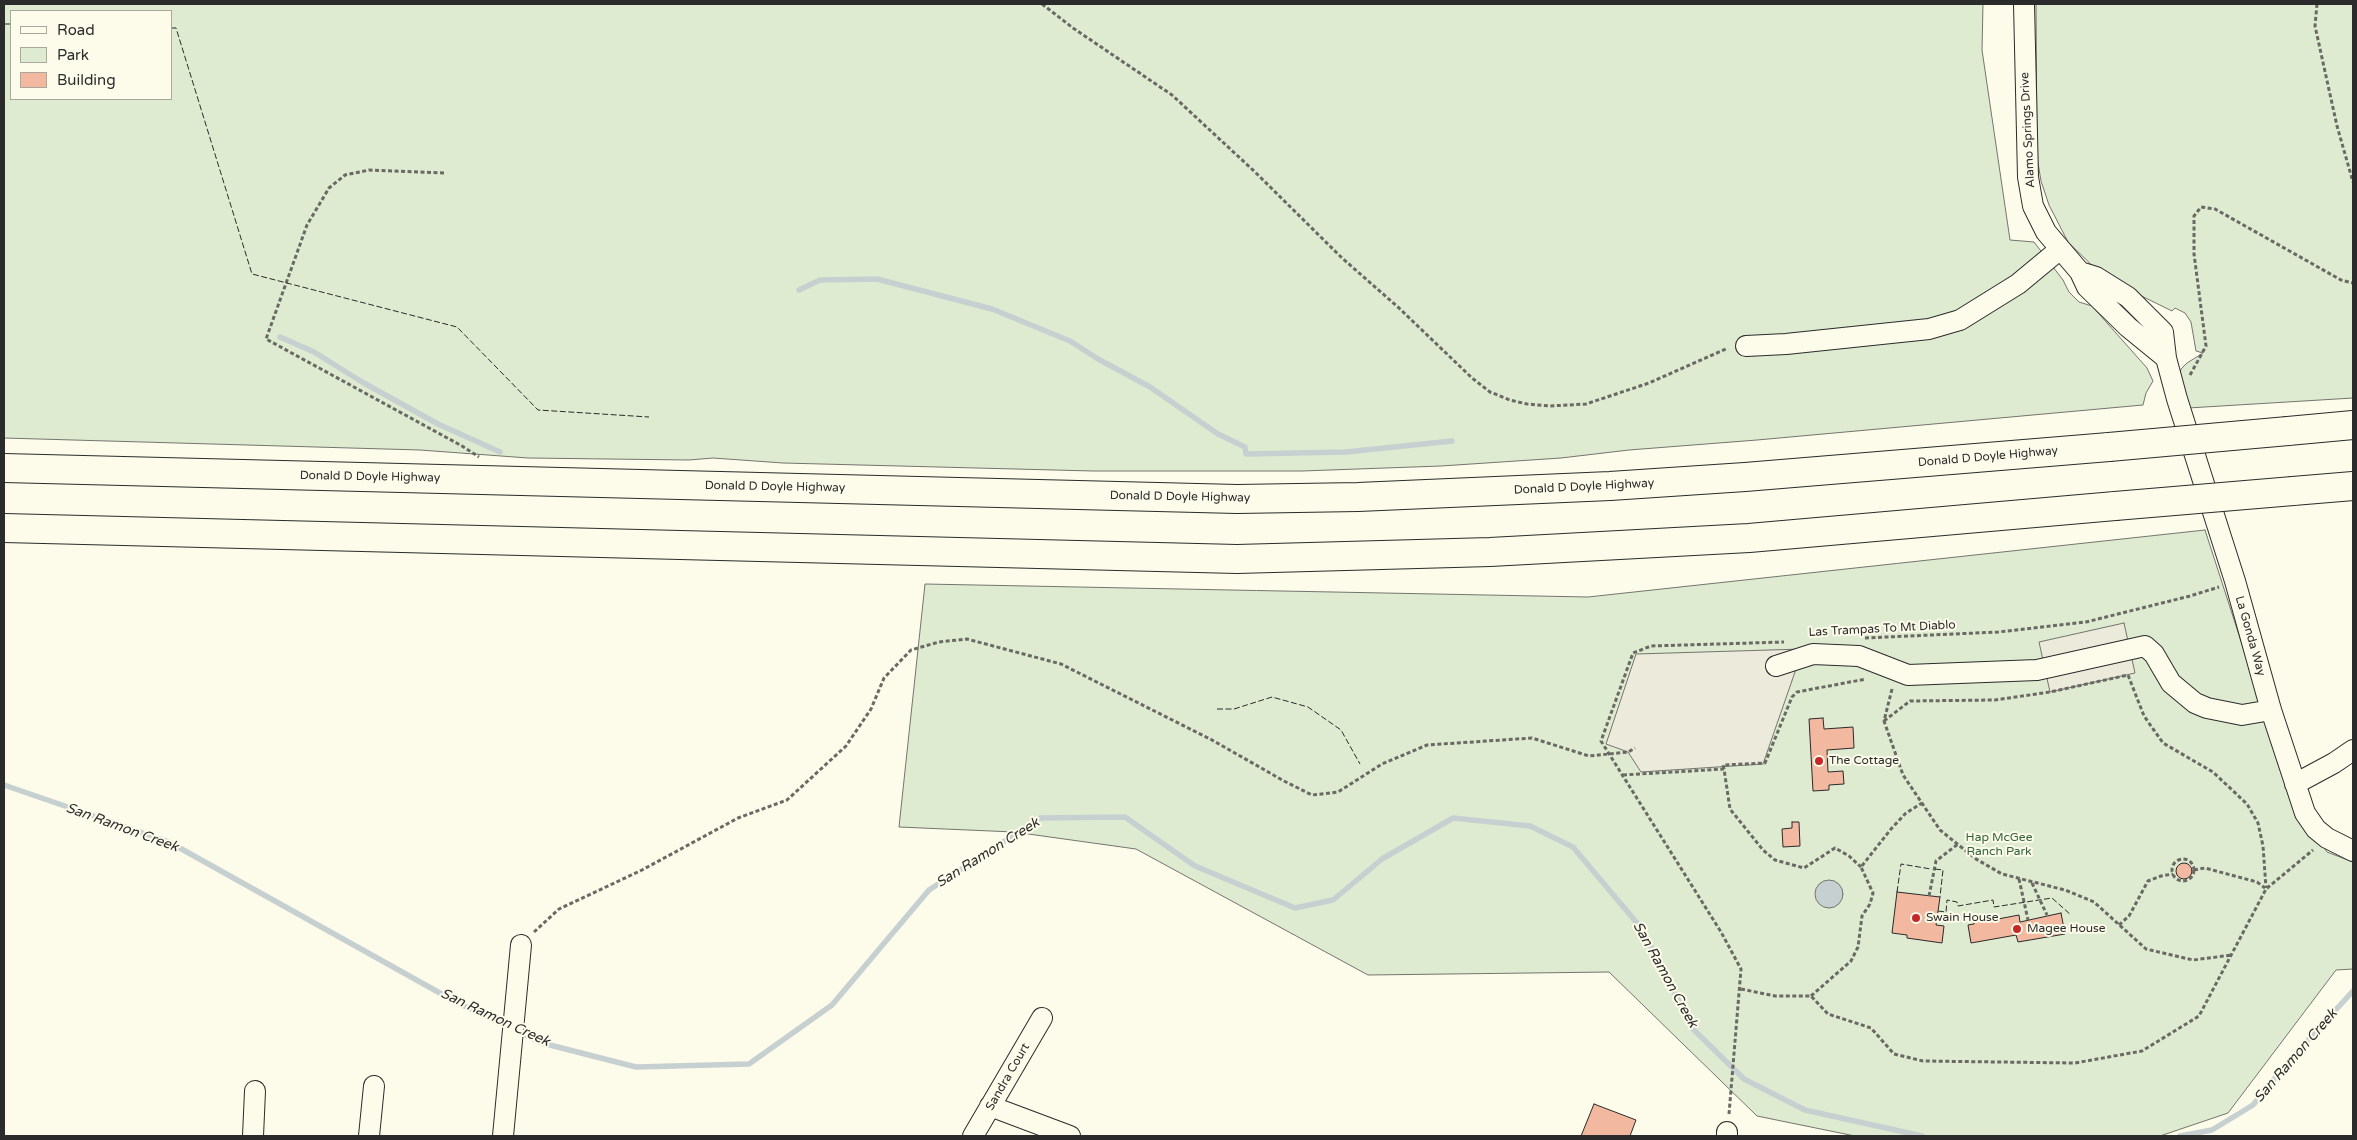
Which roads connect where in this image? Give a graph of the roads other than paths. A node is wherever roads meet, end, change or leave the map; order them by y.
1 (2024, 4) edge
2 (2059, 250) junction
3 (1746, 346) road end
4 (2177, 399) joint
5 (2353, 425) edge
6 (4, 468) edge
7 (2353, 486) edge
8 (4, 528) edge
9 (1776, 666) dead end
10 (2271, 710) junction
11 (2353, 750) edge
12 (2295, 784) junction
13 (2353, 851) edge
14 (521, 945) road end
15 (1042, 1018) dead end
16 (374, 1086) dead end
17 (255, 1091) dead end
18 (990, 1106) junction
19 (252, 1136) edge
20 (368, 1136) edge
21 (502, 1136) edge
22 (973, 1136) edge
23 (1070, 1136) edge

1 - 2 street, Alamo Springs Drive
2 - 3 street
2 - 4 street, Alamo Springs Drive
4 - 10 street, La Gonda Way
5 - 6 highway, Donald D Doyle Highway, bridge
7 - 8 highway, bridge
9 - 10 street
10 - 12 street, La Gonda Way
11 - 12 street
12 - 13 street, La Gonda Way
14 - 21 street
15 - 18 street, Sandra Court
16 - 20 street
17 - 19 street
18 - 22 street, Sandra Court
18 - 23 street

